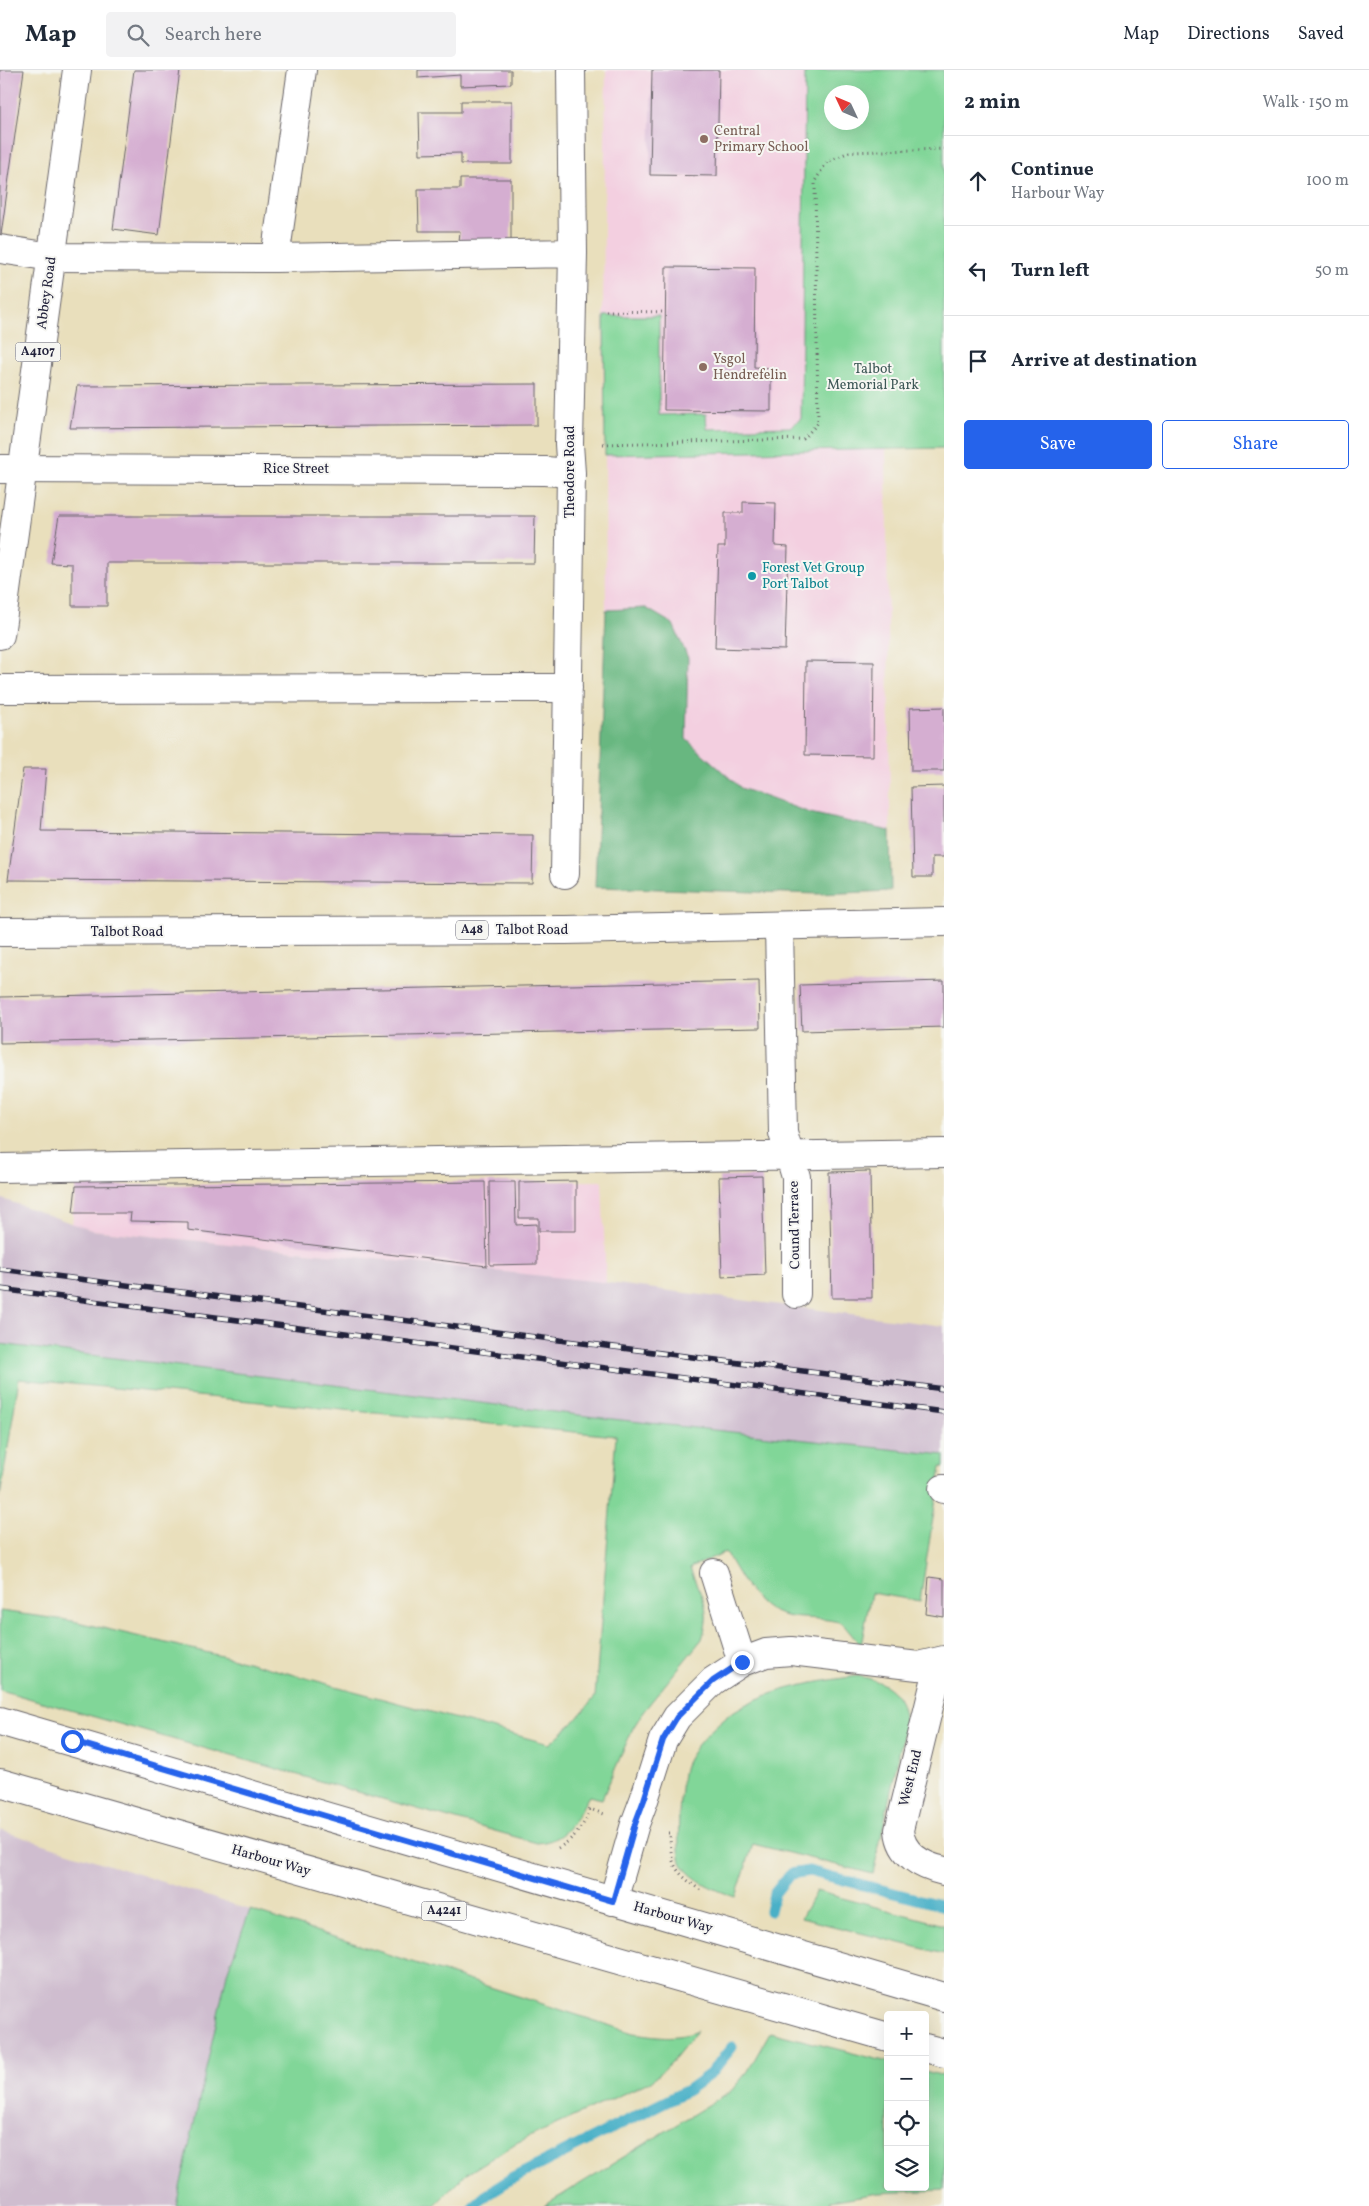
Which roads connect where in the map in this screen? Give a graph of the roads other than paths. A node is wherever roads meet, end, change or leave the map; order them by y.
1 (76, 70) edge
2 (302, 70) edge
3 (571, 70) edge
4 (0, 249) edge
5 (574, 253) junction
6 (52, 257) junction
7 (275, 258) junction
8 (11, 470) edge
9 (571, 472) junction
10 (0, 635) edge
11 (568, 688) junction
12 (0, 690) edge
13 (565, 874) dead end
14 (944, 922) edge
15 (779, 926) junction
16 (0, 932) edge
17 (944, 1153) edge
18 (789, 1156) junction
19 (0, 1168) edge
20 (796, 1294) dead end
21 (714, 1573) dead end
22 (742, 1662) junction
23 (934, 1663) edge
24 (0, 1721) edge
25 (0, 1783) edge
26 (944, 1871) edge
27 (613, 1901) junction
28 (944, 1997) edge
29 (884, 2036) edge
30 (929, 2049) edge
31 (944, 2053) edge

1 - 6 main road, Abbey Road / A4107
2 - 7 main road
3 - 5 main road, Theodore Road
4 - 6 main road
5 - 7 main road
5 - 9 main road, Theodore Road
6 - 7 main road
6 - 8 main road, Abbey Road / A4107
8 - 9 main road, Rice Street
8 - 10 main road, Abbey Road / A4107
9 - 11 main road, Theodore Road
11 - 12 main road
11 - 13 main road, Theodore Road
14 - 15 main road, Talbot Road / A48
15 - 16 main road, Talbot Road / A48
15 - 18 main road, Cound Terrace
17 - 18 main road
18 - 19 main road
18 - 20 main road, Cound Terrace
21 - 22 main road
22 - 23 main road
22 - 27 main road
23 - 26 main road, West End
24 - 27 main road, Harbour Way
25 - 29 main road, Harbour Way / A4241
27 - 28 main road, Harbour Way
30 - 31 main road

